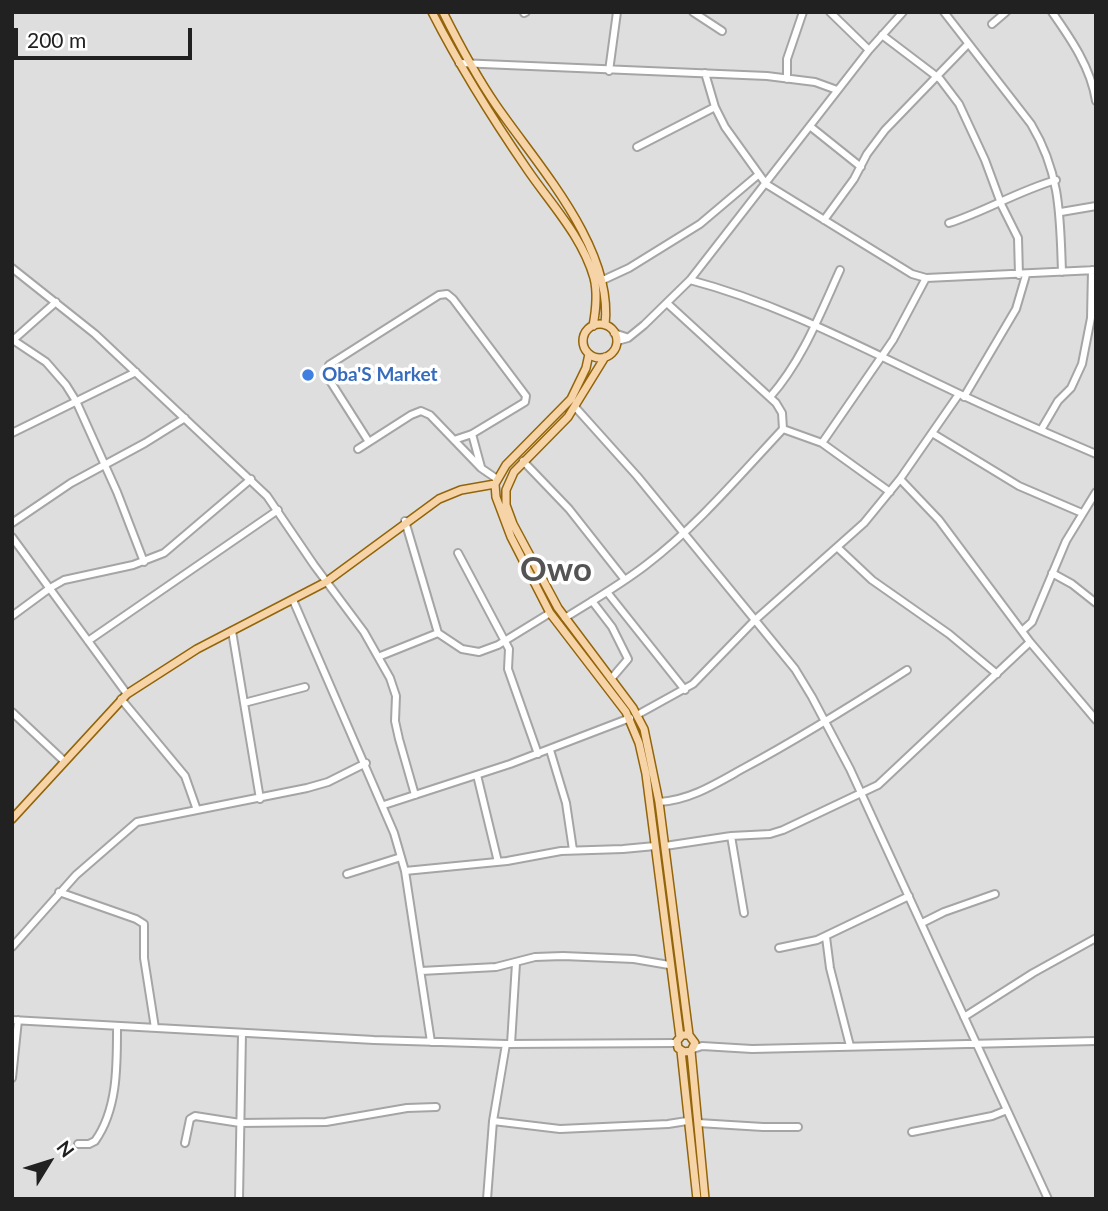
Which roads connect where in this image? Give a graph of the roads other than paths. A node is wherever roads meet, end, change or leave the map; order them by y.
1 (432, 12) edge
2 (443, 12) edge
3 (617, 12) edge
4 (693, 12) edge
5 (803, 12) edge
6 (830, 12) edge
7 (903, 12) edge
8 (944, 12) edge
9 (1006, 12) edge
10 (1052, 12) edge
11 (992, 24) dead end
12 (722, 31) dead end
13 (882, 35) junction
14 (968, 44) junction
15 (869, 50) junction
16 (459, 63) junction
17 (471, 64) junction
18 (609, 71) junction
19 (705, 73) junction
20 (936, 76) junction
21 (786, 79) junction
22 (837, 90) junction
23 (1096, 101) edge
24 (715, 107) junction
25 (811, 127) junction
26 (637, 147) dead end
27 (861, 167) junction
28 (758, 175) junction
29 (1055, 180) junction
30 (766, 184) junction
31 (1000, 202) junction
32 (1096, 206) edge
33 (1061, 212) junction
34 (824, 220) junction
35 (949, 223) dead end
36 (12, 268) edge
37 (839, 270) dead end
38 (1094, 270) edge
39 (1062, 272) junction
40 (1023, 275) junction
41 (926, 278) junction
42 (603, 280) junction
43 (690, 280) junction
44 (57, 302) junction
45 (668, 304) junction
46 (605, 325) junction
47 (815, 325) junction
48 (593, 326) junction
49 (615, 337) junction
50 (12, 341) edge
51 (589, 354) junction
52 (605, 357) junction
53 (881, 357) junction
54 (136, 372) junction
55 (962, 395) junction
56 (770, 397) junction
57 (76, 401) junction
58 (576, 408) junction
59 (185, 418) junction
60 (783, 429) junction
61 (1041, 430) junction
62 (12, 433) edge
63 (932, 433) junction
64 (472, 434) junction
65 (454, 440) junction
66 (369, 442) junction
67 (822, 443) junction
68 (358, 449) dead end
69 (1096, 454) edge
70 (523, 461) junction
71 (105, 465) junction
72 (481, 468) junction
73 (251, 480) junction
74 (900, 480) junction
75 (496, 482) junction
76 (890, 492) junction
77 (1096, 492) edge
78 (278, 510) junction
79 (1083, 513) junction
80 (405, 521) junction
81 (12, 523) edge
82 (683, 532) junction
83 (12, 537) edge
84 (15, 547) edge
85 (837, 547) junction
86 (458, 553) dead end
87 (144, 562) junction
88 (1052, 573) junction
89 (625, 580) junction
90 (326, 582) junction
91 (50, 588) junction
92 (607, 592) junction
93 (547, 597) junction
94 (293, 600) junction
95 (592, 601) junction
96 (1096, 603) edge
97 (551, 613) junction
98 (12, 616) edge
99 (565, 618) junction
100 (755, 620) junction
101 (232, 631) junction
102 (1022, 631) junction
103 (438, 633) junction
104 (88, 641) junction
105 (505, 641) junction
106 (1030, 642) junction
107 (378, 657) junction
108 (907, 670) dead end
109 (997, 674) junction
110 (611, 679) junction
111 (305, 687) dead end
112 (685, 690) junction
113 (124, 697) junction
114 (244, 703) junction
115 (12, 712) edge
116 (633, 716) junction
117 (1096, 720) edge
118 (825, 721) junction
119 (550, 750) junction
120 (538, 754) junction
121 (64, 761) junction
122 (366, 763) junction
123 (477, 775) junction
124 (861, 794) junction
125 (415, 795) junction
126 (260, 799) junction
127 (659, 802) junction
128 (384, 806) junction
129 (197, 810) junction
130 (12, 819) edge
131 (731, 836) junction
132 (655, 846) junction
133 (665, 846) junction
134 (573, 850) junction
135 (401, 857) junction
136 (498, 863) junction
137 (405, 871) junction
138 (347, 874) dead end
139 (59, 892) junction
140 (995, 894) dead end
141 (909, 896) junction
142 (744, 913) dead end
143 (922, 923) junction
144 (826, 936) junction
145 (1096, 938) edge
146 (12, 947) edge
147 (779, 948) dead end
148 (516, 963) junction
149 (669, 965) junction
150 (421, 971) junction
151 (964, 1017) junction
152 (15, 1020) edge
153 (117, 1026) junction
154 (155, 1028) junction
155 (242, 1033) junction
156 (689, 1035) junction
157 (678, 1040) junction
158 (1096, 1041) edge
159 (431, 1042) junction
160 (509, 1044) junction
161 (976, 1044) junction
162 (850, 1046) junction
163 (695, 1047) junction
164 (681, 1051) junction
165 (12, 1078) edge
166 (436, 1107) dead end
167 (1007, 1110) junction
168 (493, 1121) junction
169 (687, 1121) junction
170 (698, 1122) junction
171 (240, 1123) junction
172 (798, 1127) dead end
173 (912, 1132) dead end
174 (185, 1143) dead end
175 (78, 1144) dead end
176 (239, 1199) edge
177 (486, 1199) edge
178 (697, 1199) edge
179 (705, 1199) edge
180 (1048, 1199) edge

1 - 16 main road
2 - 17 main road
3 - 18 street
4 - 12 street
5 - 21 street
6 - 15 street
7 - 13 street
8 - 14 street
9 - 11 street
10 - 23 street
13 - 15 street
13 - 20 street
14 - 20 street
14 - 29 street
15 - 22 street
16 - 17 street
16 - 48 main road
17 - 18 street
17 - 42 main road
18 - 19 street
19 - 21 street
19 - 24 street
20 - 27 street
20 - 31 street
21 - 22 street
22 - 25 street
24 - 26 street
24 - 28 street
25 - 27 street
25 - 30 street
27 - 34 street
28 - 30 street
28 - 42 street
29 - 31 street
29 - 33 street
30 - 34 street
30 - 43 street
31 - 35 street
31 - 40 street
32 - 33 street
33 - 39 street
34 - 41 street
36 - 44 street
37 - 47 street
38 - 39 street
38 - 61 street
39 - 40 street
40 - 41 street
40 - 55 street
41 - 53 street
42 - 46 main road
43 - 45 street
43 - 47 street
44 - 50 street
44 - 54 street
45 - 49 street
45 - 56 street
46 - 48 main road
46 - 49 main road
47 - 53 street
47 - 56 street
48 - 51 main road
49 - 52 main road
50 - 57 street
51 - 52 main road
51 - 75 main road
52 - 58 main road
53 - 55 street
53 - 67 street
54 - 57 street
54 - 59 street
55 - 61 street
55 - 63 street
56 - 60 street
57 - 62 street
57 - 71 street
58 - 70 main road
58 - 82 street
59 - 71 street
59 - 73 street
60 - 67 street
60 - 82 street
61 - 69 street
63 - 74 street
63 - 79 street
64 - 65 street
64 - 66 street
64 - 72 street
65 - 66 street
65 - 72 street
66 - 68 street
67 - 76 street
70 - 89 street
70 - 93 main road
71 - 81 street
71 - 87 street
72 - 75 street
73 - 78 street
73 - 87 street
74 - 76 street
74 - 102 street
75 - 80 main road
75 - 93 main road
76 - 85 street
77 - 79 street
78 - 90 street
78 - 104 street
79 - 88 street
80 - 90 main road
80 - 103 street
82 - 89 street
82 - 100 street
83 - 84 street
84 - 91 street
85 - 100 street
85 - 109 street
86 - 105 street
87 - 91 street
88 - 96 street
88 - 102 street
89 - 92 street
90 - 94 main road
90 - 107 street
91 - 98 street
91 - 104 street
92 - 95 street
92 - 112 street
93 - 97 main road
93 - 99 main road
94 - 101 main road
94 - 122 street
95 - 99 street
95 - 110 street
97 - 105 street
97 - 116 main road
99 - 110 main road
100 - 112 street
100 - 118 street
101 - 113 main road
101 - 114 street
102 - 106 street
103 - 105 street
103 - 107 street
104 - 113 street
105 - 120 street
106 - 109 street
106 - 117 street
107 - 125 street
108 - 118 street
109 - 124 street
110 - 116 main road
111 - 114 street
112 - 116 street
113 - 121 main road
113 - 129 street
114 - 126 street
115 - 121 street
116 - 119 street
116 - 127 main road
116 - 132 main road
118 - 124 street
118 - 127 street
119 - 120 street
119 - 134 street
120 - 123 street
121 - 130 main road
122 - 126 street
122 - 128 street
123 - 125 street
123 - 136 street
124 - 131 street
124 - 141 street
125 - 128 street
126 - 129 street
127 - 133 main road
128 - 135 street
129 - 139 street
131 - 133 street
131 - 142 street
132 - 134 street
132 - 149 main road
133 - 156 main road
134 - 136 street
135 - 137 street
135 - 138 street
136 - 137 street
137 - 150 street
139 - 146 street
139 - 154 street
140 - 143 street
141 - 143 street
141 - 144 street
143 - 151 street
144 - 147 street
144 - 162 street
145 - 151 street
148 - 149 street
148 - 150 street
148 - 160 street
149 - 157 main road
150 - 159 street
151 - 161 street
152 - 153 street
152 - 165 street
153 - 154 street
153 - 175 street
154 - 155 street
155 - 159 street
155 - 171 street
156 - 157 main road
156 - 163 main road
157 - 160 street
157 - 164 main road
158 - 161 street
159 - 160 street
160 - 168 street
161 - 162 street
161 - 167 street
162 - 163 street
163 - 164 main road
163 - 170 main road
164 - 169 main road
166 - 171 street
167 - 173 street
167 - 180 street
168 - 169 street
168 - 177 street
169 - 178 main road
170 - 172 street
170 - 179 main road
171 - 174 street
171 - 176 street

